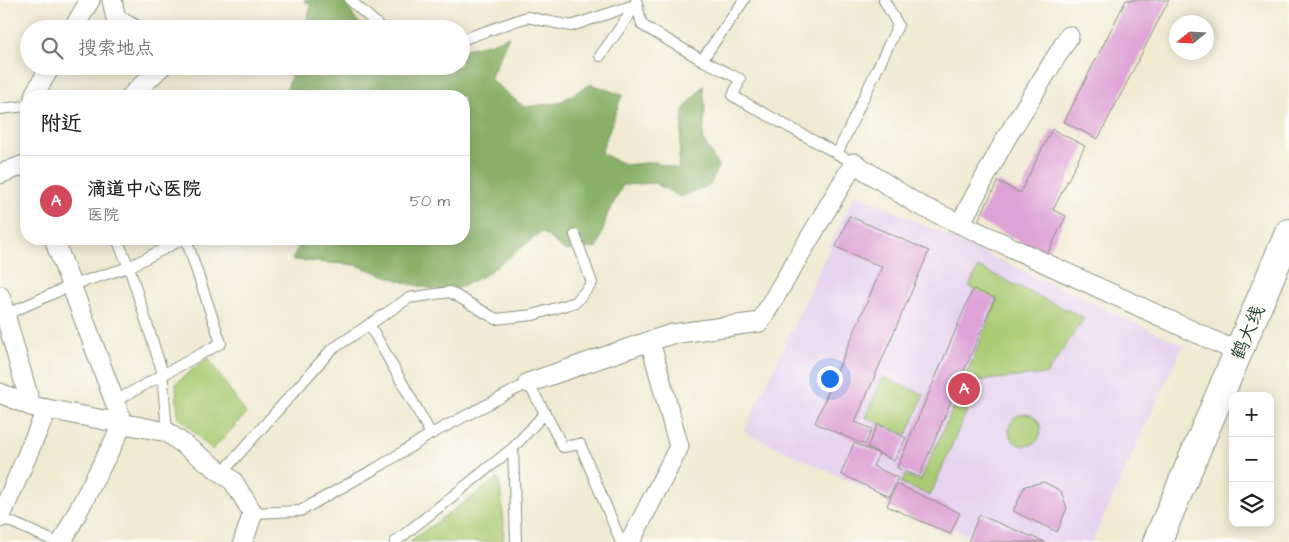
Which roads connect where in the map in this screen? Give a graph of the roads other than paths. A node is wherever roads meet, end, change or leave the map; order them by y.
1 (90, 0) edge
2 (112, 0) edge
3 (350, 0) edge
4 (744, 0) edge
5 (884, 0) edge
6 (636, 2) edge
7 (78, 20) edge
8 (118, 20) edge
9 (373, 20) edge
10 (1069, 36) dead end
11 (470, 37) edge
12 (600, 56) dead end
13 (702, 60) junction
14 (46, 75) edge
15 (153, 75) edge
16 (37, 90) edge
17 (137, 90) edge
18 (20, 106) edge
19 (0, 108) edge
20 (837, 154) junction
21 (854, 164) junction
22 (20, 166) edge
23 (0, 174) edge
24 (960, 224) junction
25 (1289, 233) edge
26 (575, 235) dead end
27 (56, 245) edge
28 (120, 245) edge
29 (172, 245) edge
30 (186, 245) edge
31 (129, 267) junction
32 (72, 286) junction
33 (0, 296) edge
34 (5, 315) junction
35 (369, 324) junction
36 (650, 340) junction
37 (1238, 352) junction
38 (528, 383) junction
39 (0, 393) edge
40 (115, 401) junction
41 (39, 407) junction
42 (545, 412) junction
43 (123, 424) junction
44 (167, 432) junction
45 (431, 434) junction
46 (513, 448) junction
47 (222, 473) junction
48 (253, 513) junction
49 (0, 518) edge
50 (56, 542) edge
51 (62, 542) edge
52 (243, 542) edge
53 (395, 542) edge
54 (516, 542) edge
55 (621, 542) edge
56 (630, 542) edge
57 (1157, 542) edge

1 - 7 street
2 - 8 street
3 - 9 lane
4 - 13 lane
5 - 20 lane
6 - 11 lane
6 - 12 lane
6 - 13 lane
10 - 24 street
13 - 20 lane
14 - 16 street
15 - 17 street
18 - 19 lane
20 - 21 lane
21 - 24 street
21 - 36 street
22 - 23 street
24 - 37 street
25 - 37 highway, 鹤大线
26 - 35 lane
27 - 32 street
28 - 31 lane
29 - 31 lane
30 - 40 lane
31 - 32 lane
31 - 44 lane
32 - 34 lane
32 - 40 street
33 - 34 street
34 - 41 street
35 - 45 lane
35 - 47 lane
36 - 38 street
36 - 56 street
37 - 57 highway, 鹤大线
38 - 42 lane
38 - 45 lane
39 - 41 street
40 - 43 street
41 - 43 street
41 - 49 street
42 - 46 lane
42 - 55 lane
43 - 44 street
43 - 51 street
44 - 47 street
45 - 48 lane
46 - 53 lane
46 - 54 lane
47 - 48 street
48 - 52 street
49 - 50 lane

